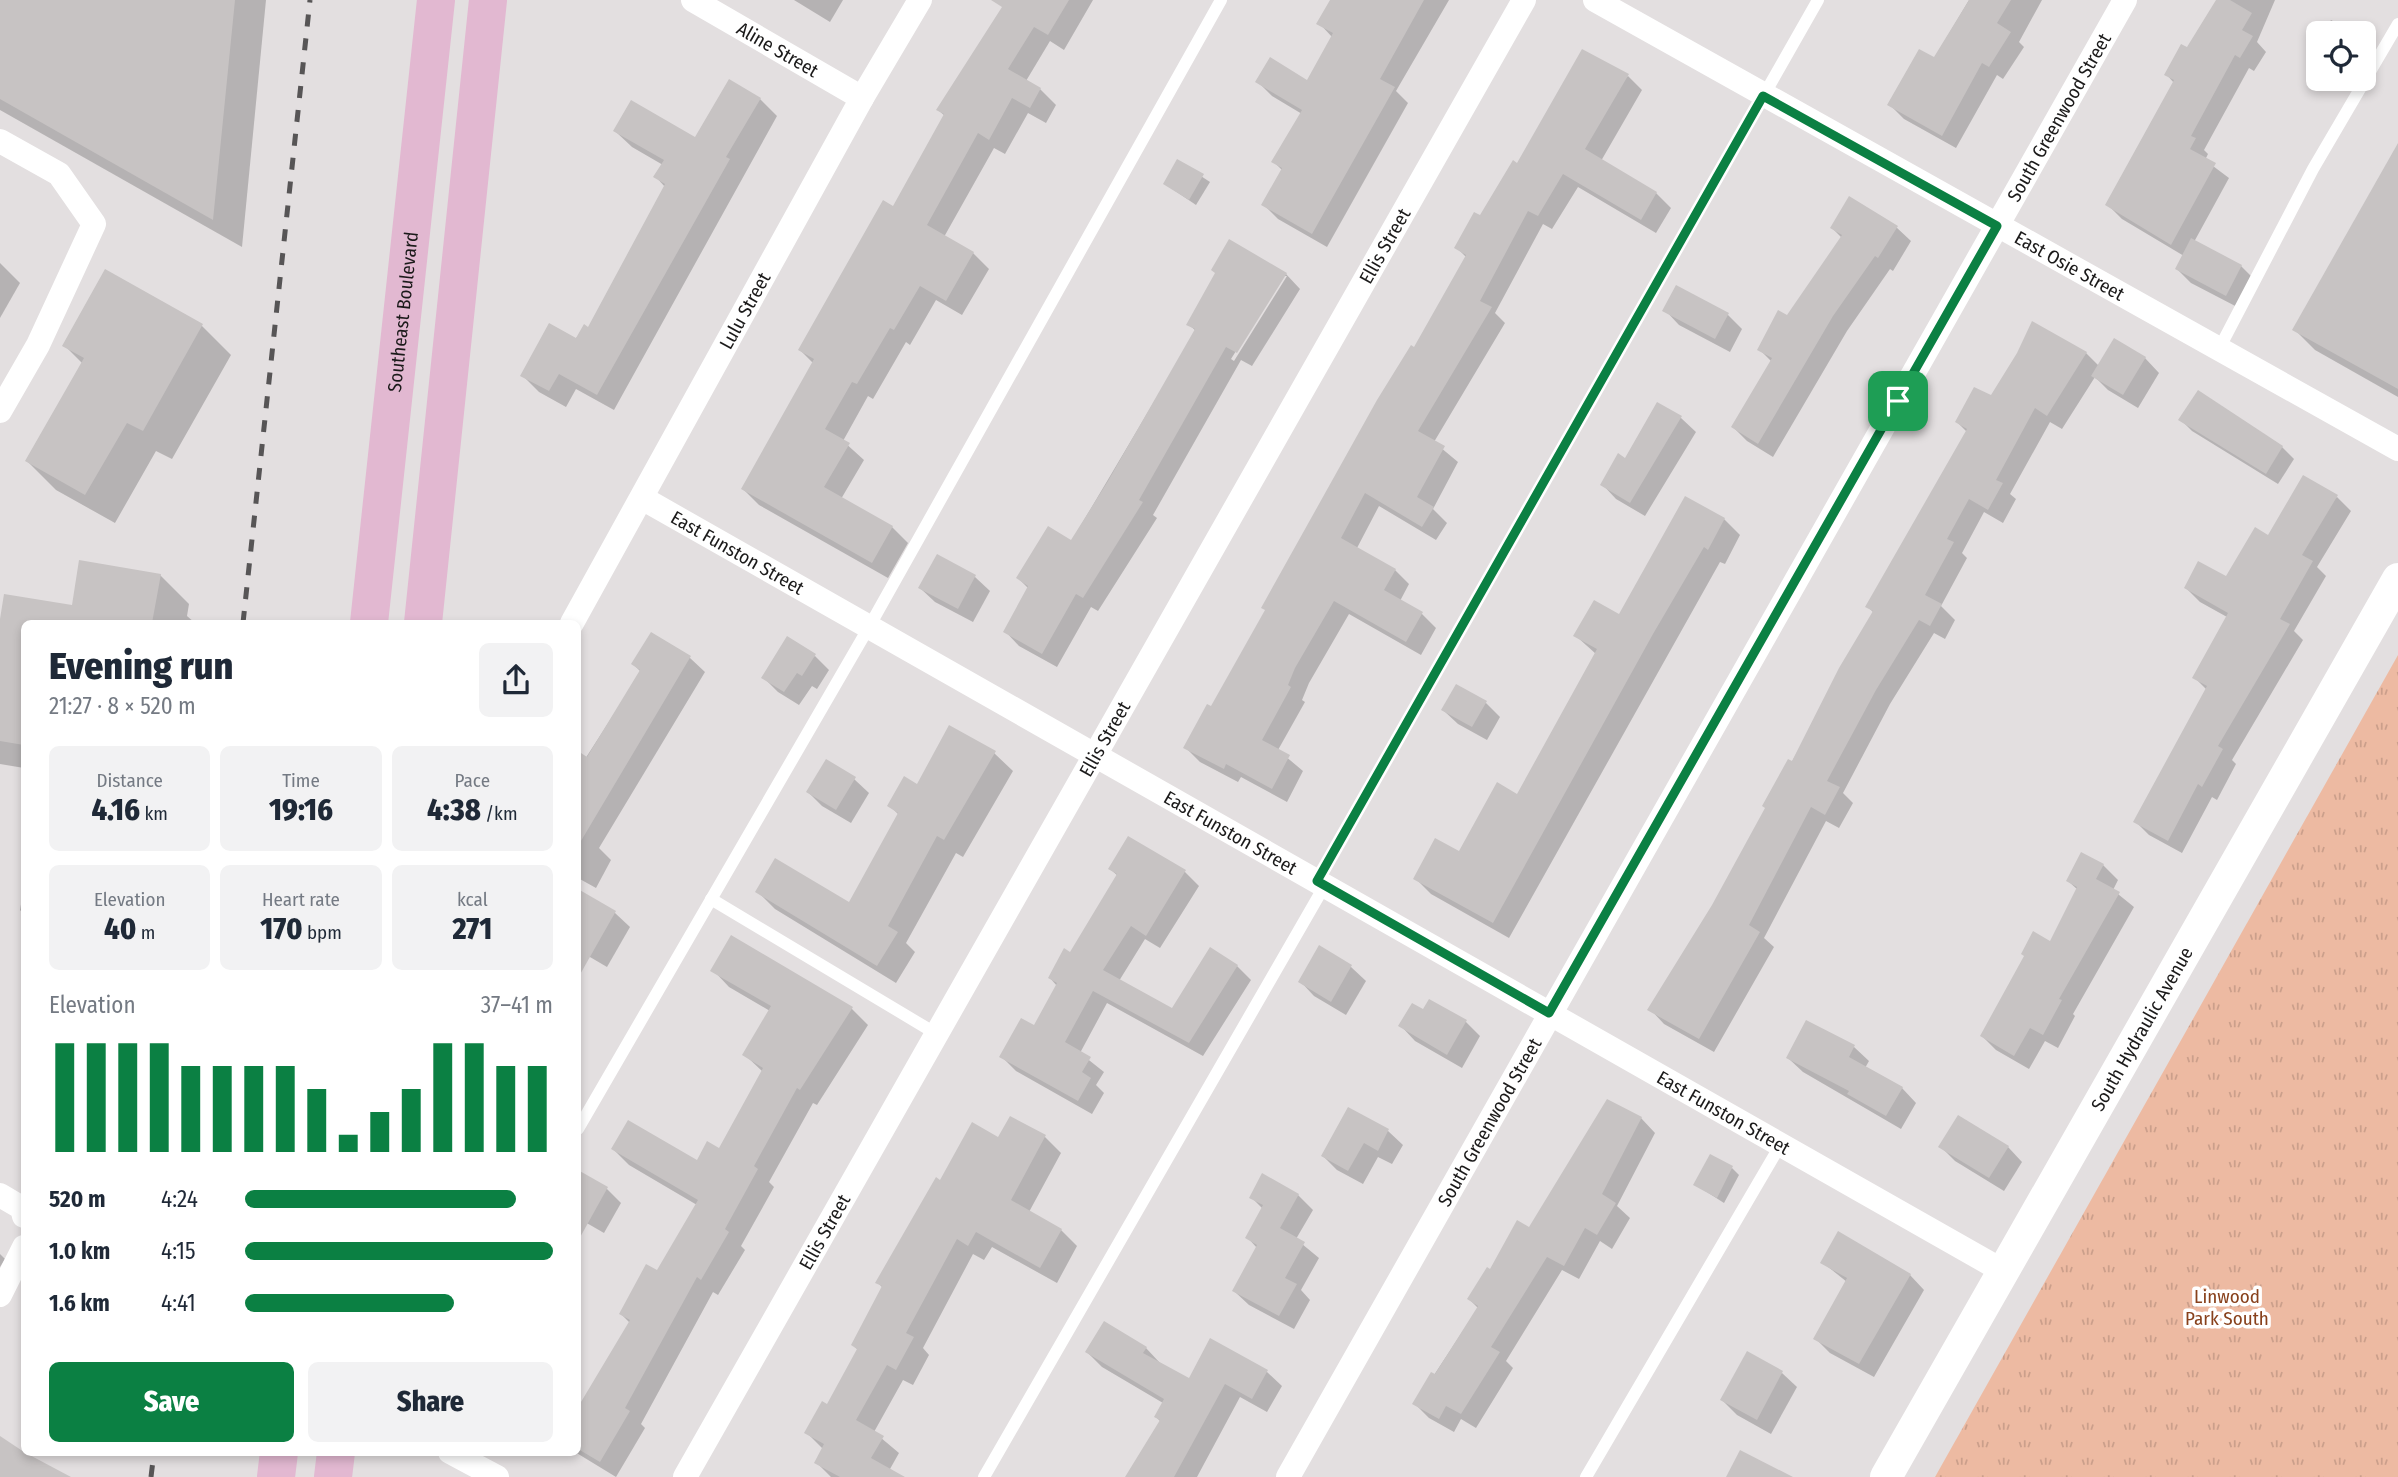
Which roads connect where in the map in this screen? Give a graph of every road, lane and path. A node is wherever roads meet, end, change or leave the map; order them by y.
1 (436, 0) edge
2 (488, 0) edge
3 (693, 0) edge
4 (919, 0) edge
5 (1221, 0) edge
6 (1524, 0) edge
7 (1595, 0) edge
8 (1818, 0) edge
9 (2125, 0) edge
10 (2398, 24) edge
11 (1763, 96) junction
12 (862, 98) junction
13 (0, 141) edge
14 (1997, 226) junction
15 (2219, 349) junction
16 (0, 411) edge
17 (2398, 449) edge
18 (642, 498) junction
19 (2398, 579) edge
20 (369, 620) edge
21 (422, 620) edge
22 (574, 620) edge
23 (869, 627) junction
24 (1095, 755) junction
25 (1321, 883) junction
26 (711, 899) junction
27 (1549, 1013) junction
28 (935, 1033) junction
29 (581, 1124) edge
30 (1780, 1144) junction
31 (0, 1195) edge
32 (21, 1207) edge
33 (21, 1253) edge
34 (2003, 1271) junction
35 (0, 1295) edge
36 (279, 1456) edge
37 (336, 1456) edge
38 (458, 1456) edge
39 (276, 1477) edge
40 (333, 1477) edge
41 (497, 1477) edge
42 (685, 1477) edge
43 (984, 1477) edge
44 (1288, 1477) edge
45 (1586, 1477) edge
46 (1886, 1477) edge

1 - 20 main road, Southeast Boulevard
2 - 21 main road
3 - 12 street, Aline Street
4 - 12 street, Lulu Street
5 - 23 lane
6 - 24 street, Ellis Street
7 - 11 street, East Osie Street
8 - 11 lane
9 - 14 street, South Greenwood Street
10 - 15 lane
11 - 14 street, East Osie Street
11 - 25 lane
12 - 18 street, Lulu Street
13 - 16 street
14 - 15 street, East Osie Street
14 - 27 street, South Greenwood Street
15 - 17 street, East Osie Street
18 - 22 street, Lulu Street
18 - 23 street, East Funston Street
19 - 34 street, South Hydraulic Avenue
23 - 24 street, East Funston Street
23 - 26 lane
24 - 25 street, East Funston Street
24 - 28 street, Ellis Street
25 - 27 street, East Funston Street
25 - 43 lane
26 - 28 lane
26 - 29 lane
27 - 30 street, East Funston Street
27 - 44 street, South Greenwood Street
28 - 42 street, Ellis Street
30 - 34 street, East Funston Street
30 - 45 lane
31 - 32 street
33 - 35 street
34 - 46 street, South Hydraulic Avenue
36 - 39 main road
37 - 40 main road
38 - 41 street

